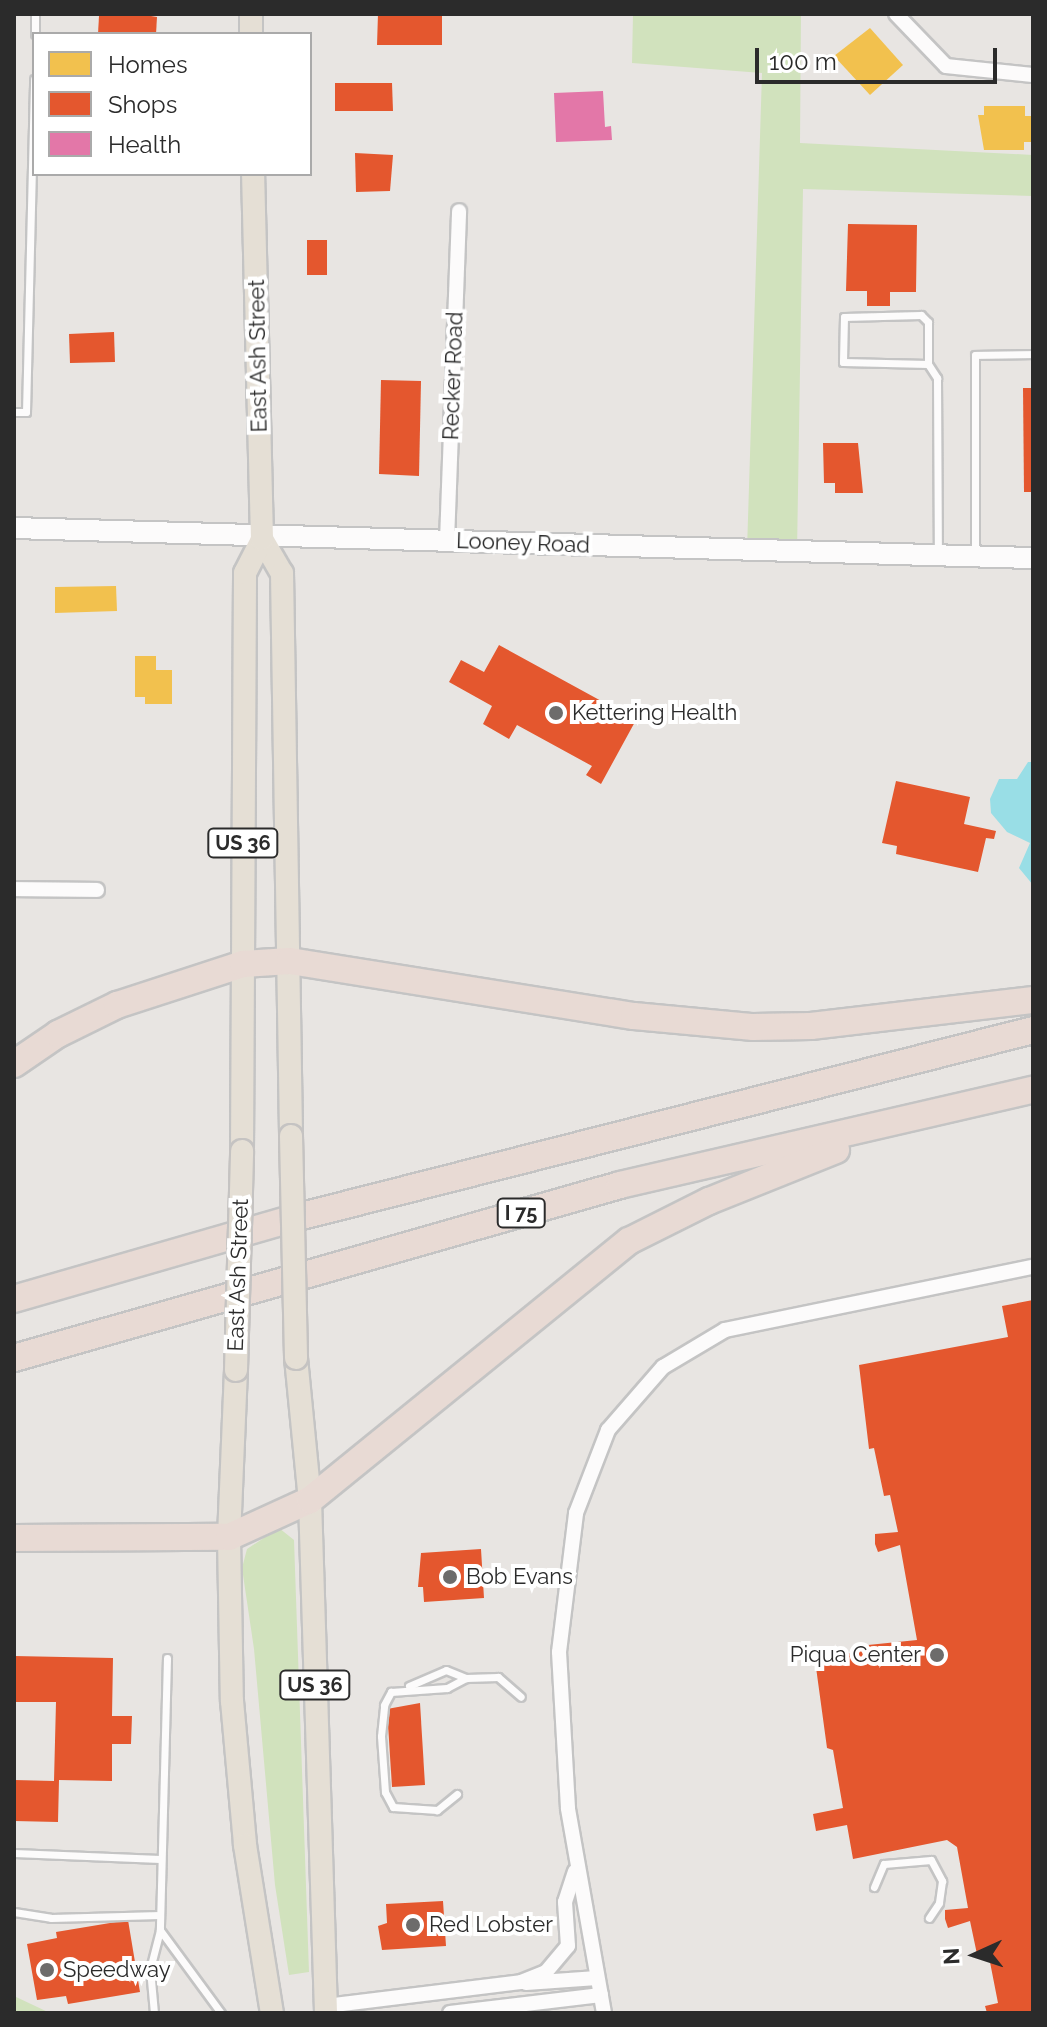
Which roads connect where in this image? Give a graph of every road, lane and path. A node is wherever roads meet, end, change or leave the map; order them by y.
1 (896, 14) edge
2 (1033, 75) edge
3 (32, 162) edge
4 (253, 176) edge
5 (459, 211) dead end
6 (1033, 354) edge
7 (928, 364) junction
8 (14, 412) edge
9 (14, 528) edge
10 (262, 539) junction
11 (447, 541) junction
12 (938, 556) junction
13 (975, 557) junction
14 (1033, 558) edge
15 (14, 889) edge
16 (97, 890) dead end
17 (290, 961) junction
18 (243, 964) junction
19 (1033, 1000) edge
20 (1033, 1030) edge
21 (14, 1064) edge
22 (1033, 1090) edge
23 (906, 1122) junction
24 (1033, 1267) edge
25 (14, 1299) edge
26 (14, 1358) edge
27 (310, 1500) junction
28 (229, 1537) junction
29 (14, 1538) edge
30 (167, 1658) dead end
31 (466, 1678) junction
32 (405, 1687) junction
33 (521, 1697) dead end
34 (457, 1794) dead end
35 (14, 1853) edge
36 (160, 1859) junction
37 (577, 1868) junction
38 (874, 1887) dead end
39 (14, 1912) edge
40 (160, 1915) junction
41 (929, 1918) dead end
42 (160, 1930) junction
43 (597, 1978) junction
44 (521, 1982) junction
45 (601, 1995) junction
46 (323, 2011) edge
47 (154, 2013) edge
48 (221, 2013) edge
49 (272, 2013) edge
50 (450, 2013) edge
51 (604, 2013) edge

1 - 2 street
3 - 8 lane
4 - 10 main road, East Ash Street / US 36
5 - 11 street, Recker Road
6 - 13 lane
7 - 7 lane
7 - 12 lane
9 - 10 street, Looney Road
10 - 11 street, Looney Road
10 - 17 main road, East Ash Street / US 36
10 - 18 main road, East Ash Street / US 36
11 - 12 street, Looney Road
12 - 13 street, Looney Road
13 - 14 street, Looney Road
15 - 16 street
17 - 18 highway
17 - 19 highway
17 - 27 main road, East Ash Street / US 36, bridge
18 - 21 highway
18 - 28 main road, East Ash Street / US 36, bridge
20 - 25 highway, I 75
22 - 23 highway, I 75
23 - 26 highway, I 75
23 - 27 highway
24 - 37 street
27 - 28 highway
27 - 46 main road, East Ash Street / US 36
28 - 29 highway
28 - 49 main road, East Ash Street / US 36
30 - 36 lane
31 - 32 lane
31 - 32 lane
31 - 33 lane
32 - 34 lane
35 - 36 lane
36 - 40 lane
37 - 43 street
37 - 44 street
38 - 41 lane
39 - 40 lane
40 - 42 lane
42 - 47 lane
42 - 48 lane
43 - 44 street
43 - 45 street
44 - 46 street
45 - 50 street
45 - 51 street

